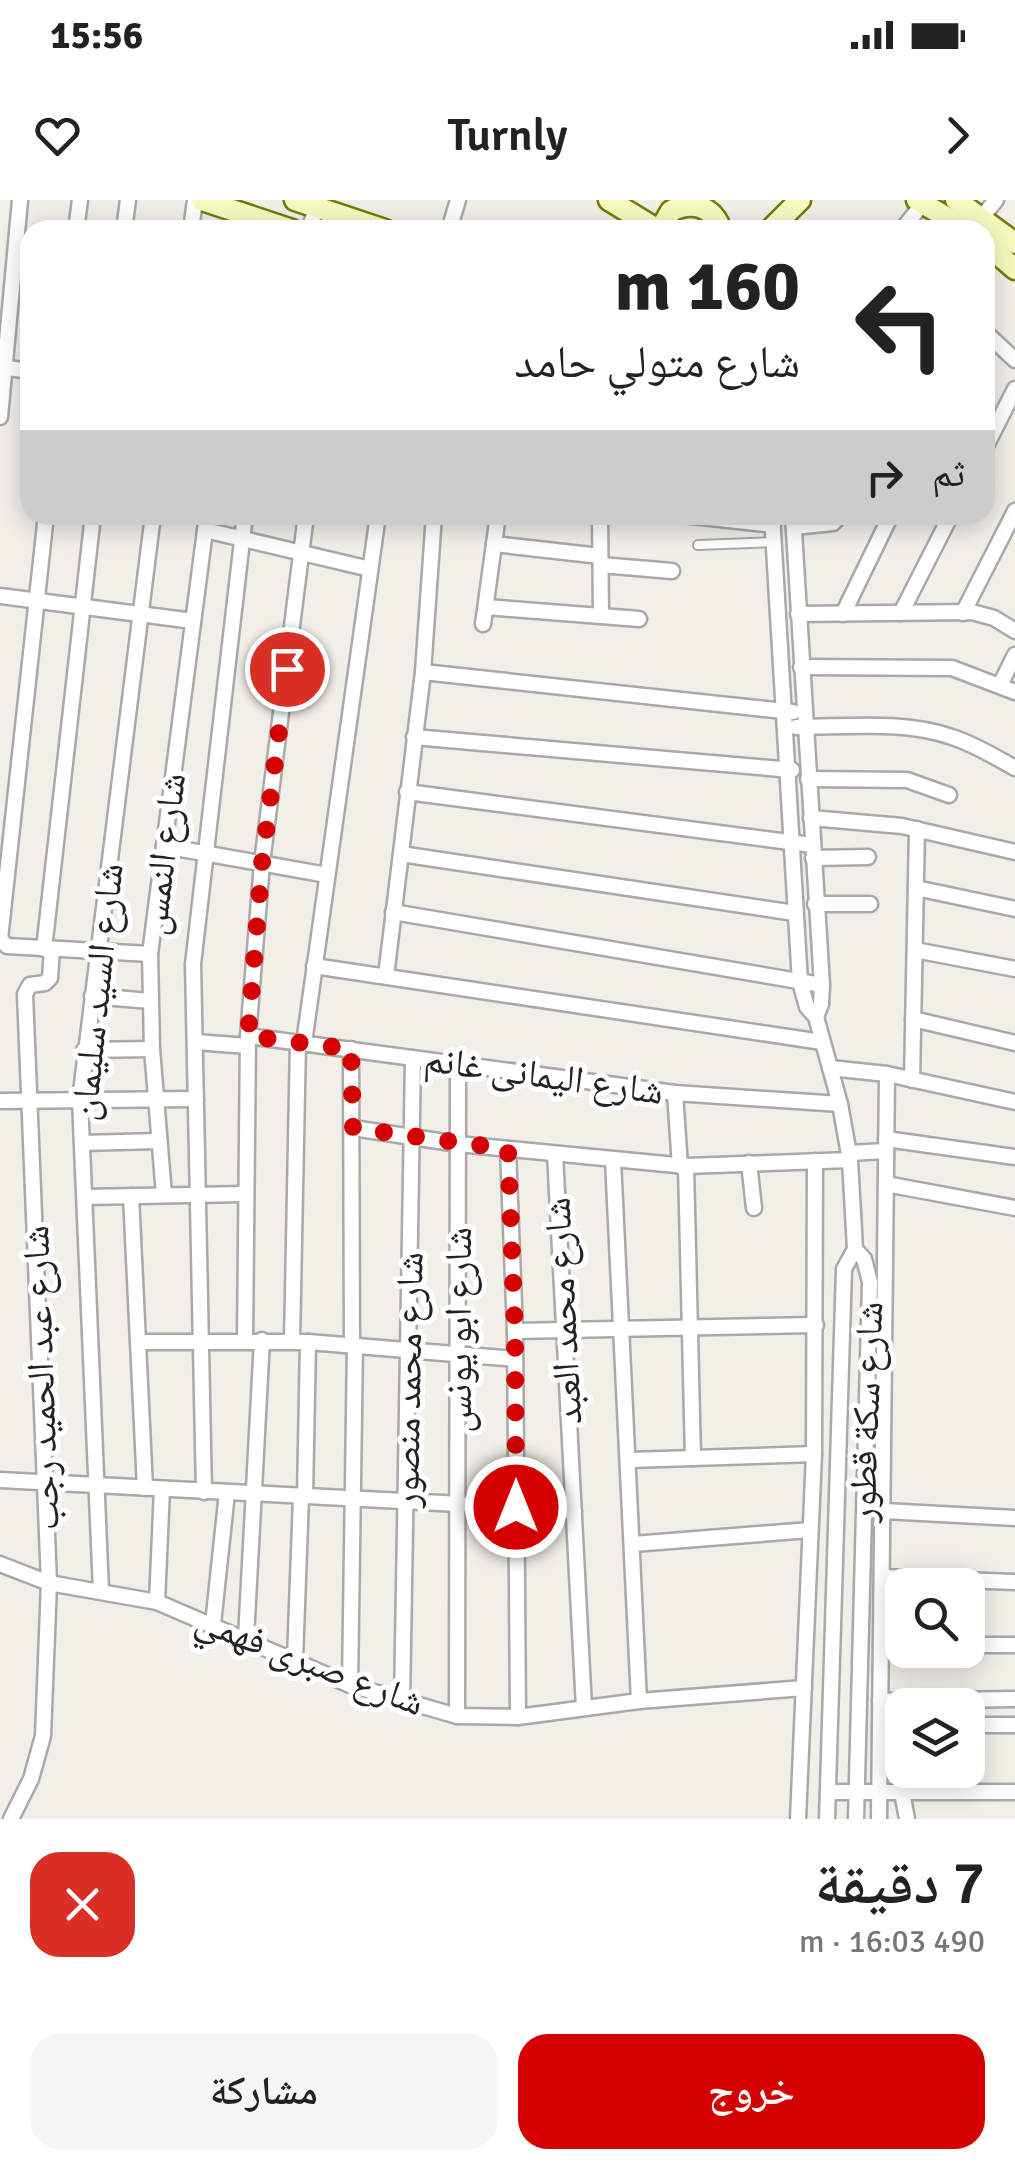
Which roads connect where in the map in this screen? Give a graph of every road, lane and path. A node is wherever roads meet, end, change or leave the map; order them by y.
1 (20, 200) edge
2 (198, 200) edge
3 (295, 200) edge
4 (610, 200) edge
5 (800, 200) edge
6 (956, 200) edge
7 (996, 200) edge
8 (920, 201) edge
9 (318, 204) edge
10 (702, 204) edge
11 (241, 220) edge
12 (359, 220) edge
13 (643, 220) edge
14 (666, 220) edge
15 (780, 220) edge
16 (965, 220) edge
17 (972, 220) edge
18 (978, 220) edge
19 (995, 252) edge
20 (1015, 269) edge
21 (995, 341) edge
22 (1015, 360) edge
23 (2, 368) edge
24 (1015, 389) edge
25 (0, 418) edge
26 (995, 428) edge
27 (1015, 511) edge
28 (45, 525) edge
29 (92, 525) edge
30 (153, 525) edge
31 (206, 525) edge
32 (210, 525) edge
33 (244, 525) edge
34 (305, 525) edge
35 (377, 525) edge
36 (433, 525) edge
37 (497, 525) edge
38 (600, 525) edge
39 (773, 525) edge
40 (793, 525) edge
41 (886, 525) edge
42 (946, 525) edge
43 (242, 539) junction
44 (774, 542) junction
45 (494, 544) junction
46 (698, 546) dead end
47 (302, 553) junction
48 (600, 561) junction
49 (370, 569) junction
50 (672, 572) dead end
51 (0, 596) edge
52 (36, 601) junction
53 (82, 607) junction
54 (486, 608) junction
55 (901, 613) junction
56 (963, 613) junction
57 (141, 614) junction
58 (798, 614) junction
59 (843, 614) junction
60 (601, 616) junction
61 (638, 618) dead end
62 (193, 621) junction
63 (483, 624) dead end
64 (1015, 630) edge
65 (1015, 655) edge
66 (801, 667) junction
67 (423, 672) junction
68 (1000, 685) junction
69 (1015, 692) edge
70 (785, 719) junction
71 (804, 719) junction
72 (414, 736) junction
73 (1015, 768) edge
74 (788, 770) junction
75 (808, 774) junction
76 (408, 792) junction
77 (950, 795) dead end
78 (811, 818) junction
79 (917, 830) junction
80 (791, 842) junction
81 (164, 846) junction
82 (812, 852) junction
83 (1015, 852) edge
84 (204, 853) junction
85 (401, 854) junction
86 (868, 857) dead end
87 (262, 863) junction
88 (327, 875) junction
89 (916, 888) junction
90 (816, 904) junction
91 (870, 904) dead end
92 (1015, 909) edge
93 (393, 912) junction
94 (796, 914) junction
95 (0, 936) edge
96 (48, 949) junction
97 (915, 950) junction
98 (98, 952) junction
99 (150, 954) junction
100 (314, 966) junction
101 (1015, 969) edge
102 (386, 976) junction
103 (800, 982) junction
104 (822, 985) junction
105 (92, 996) junction
106 (150, 1001) junction
107 (816, 1017) junction
108 (913, 1018) junction
109 (248, 1041) junction
110 (196, 1042) junction
111 (822, 1042) junction
112 (1015, 1042) edge
113 (301, 1043) junction
114 (152, 1049) junction
115 (351, 1049) junction
116 (84, 1050) junction
117 (413, 1058) junction
118 (458, 1064) junction
119 (830, 1068) junction
120 (887, 1074) junction
121 (912, 1080) junction
122 (675, 1093) junction
123 (156, 1099) junction
124 (196, 1099) junction
125 (29, 1100) junction
126 (80, 1100) junction
127 (0, 1101) edge
128 (1015, 1102) edge
129 (840, 1104) junction
130 (353, 1128) junction
131 (412, 1137) junction
132 (159, 1141) junction
133 (82, 1143) junction
134 (458, 1144) junction
135 (886, 1145) junction
136 (508, 1149) junction
137 (554, 1154) junction
138 (850, 1156) junction
139 (1015, 1157) edge
140 (613, 1160) junction
141 (814, 1161) junction
142 (749, 1163) junction
143 (683, 1166) junction
144 (886, 1184) junction
145 (244, 1194) junction
146 (200, 1195) junction
147 (131, 1196) junction
148 (164, 1196) junction
149 (85, 1197) junction
150 (754, 1208) dead end
151 (1015, 1208) edge
152 (855, 1250) junction
153 (816, 1325) junction
154 (690, 1327) junction
155 (622, 1329) junction
156 (564, 1330) junction
157 (515, 1332) junction
158 (262, 1340) junction
159 (245, 1341) junction
160 (300, 1341) junction
161 (139, 1342) junction
162 (202, 1342) junction
163 (354, 1344) junction
164 (409, 1349) junction
165 (458, 1354) junction
166 (516, 1360) junction
167 (814, 1454) junction
168 (693, 1458) junction
169 (630, 1460) junction
170 (0, 1480) edge
171 (45, 1481) junction
172 (96, 1484) junction
173 (144, 1488) junction
174 (162, 1489) junction
175 (204, 1492) junction
176 (227, 1493) junction
177 (256, 1494) junction
178 (303, 1497) junction
179 (352, 1500) junction
180 (406, 1503) junction
181 (457, 1506) junction
182 (516, 1509) junction
183 (574, 1511) junction
184 (884, 1511) junction
185 (1015, 1518) edge
186 (810, 1530) junction
187 (633, 1544) junction
188 (0, 1564) edge
189 (882, 1577) junction
190 (1015, 1582) edge
191 (49, 1584) junction
192 (100, 1591) junction
193 (157, 1602) junction
194 (213, 1624) junction
195 (246, 1638) junction
196 (1015, 1644) edge
197 (985, 1645) edge
198 (881, 1646) junction
199 (885, 1646) edge
200 (295, 1659) junction
201 (350, 1686) junction
202 (804, 1688) junction
203 (1015, 1699) edge
204 (639, 1701) junction
205 (880, 1701) junction
206 (402, 1702) junction
207 (584, 1708) junction
208 (456, 1716) junction
209 (518, 1717) junction
210 (880, 1725) junction
211 (885, 1725) edge
212 (985, 1725) edge
213 (1015, 1725) edge
214 (828, 1792) junction
215 (856, 1792) junction
216 (880, 1792) junction
217 (902, 1792) junction
218 (1015, 1792) edge
219 (12, 1819) edge
220 (798, 1819) edge
221 (827, 1819) edge
222 (856, 1819) edge
223 (879, 1819) edge
224 (907, 1819) edge

1 - 23 street
2 - 11 main road
3 - 9 main road
4 - 13 main road
5 - 15 main road
6 - 17 main road
7 - 18 street
8 - 16 main road
9 - 12 main road
10 - 14 main road
19 - 20 main road
21 - 22 street
23 - 25 street
24 - 26 street
27 - 56 street
28 - 52 street
29 - 53 street, شارع عبد الحميد رجب
30 - 57 street, شارع السيد سليمان
31 - 62 street, شارع النمس
32 - 43 street
33 - 43 street
34 - 47 street
35 - 49 street
36 - 67 street
37 - 45 street
38 - 48 street
39 - 44 street, شارع سكة قطور
40 - 58 street, شارع سكة قطور
41 - 59 street
42 - 55 street
43 - 47 street
43 - 84 street
44 - 46 lane
44 - 70 street, شارع سكة قطور
45 - 48 street
45 - 54 street
47 - 49 street
47 - 87 street
48 - 50 street
48 - 60 street
49 - 88 street
51 - 52 street
52 - 53 street
52 - 95 street
53 - 57 street
53 - 96 street, شارع عبد الحميد رجب
54 - 60 street
54 - 63 street
55 - 56 street
55 - 59 street
56 - 64 street
57 - 62 street
57 - 98 street, شارع السيد سليمان
58 - 59 street
58 - 66 street, شارع سكة قطور
60 - 61 street
62 - 81 street, شارع النمس
65 - 68 street
66 - 68 street
66 - 71 street, شارع سكة قطور
67 - 70 street
67 - 72 street
68 - 69 street
70 - 71 street
70 - 74 street, شارع سكة قطور
71 - 73 street
71 - 75 street, شارع سكة قطور
72 - 74 street
72 - 76 street
74 - 75 street
74 - 80 street, شارع سكة قطور
75 - 77 street
75 - 78 street, شارع سكة قطور
76 - 80 street
76 - 85 street
78 - 79 street
78 - 82 street, شارع سكة قطور
79 - 83 street
79 - 89 street
80 - 82 street
80 - 94 street, شارع سكة قطور
81 - 84 street
81 - 99 street, شارع النمس
82 - 86 street
82 - 90 street, شارع سكة قطور
84 - 87 street
84 - 110 street
85 - 93 street
85 - 94 street
87 - 88 street
87 - 109 street
88 - 100 street
89 - 92 street
89 - 97 street
90 - 91 street
90 - 104 street, شارع سكة قطور
93 - 102 street
93 - 103 street
94 - 103 street, شارع سكة قطور
95 - 96 street
96 - 98 street
96 - 125 street, شارع عبد الحميد رجب
97 - 101 street
97 - 108 street
98 - 99 street
98 - 105 street, شارع السيد سليمان
99 - 106 street, شارع النمس
100 - 102 street
100 - 113 street
102 - 111 street
103 - 104 street
103 - 107 street, شارع سكة قطور
104 - 107 street, شارع سكة قطور
105 - 106 street
105 - 116 street, شارع السيد سليمان
106 - 114 street, شارع النمس
107 - 111 street, شارع سكة قطور
108 - 112 street
108 - 121 street
109 - 110 street, شارع اليمانى غانم
109 - 113 street, شارع اليمانى غانم
109 - 145 street
110 - 124 street
111 - 119 street, شارع سكة قطور
113 - 115 street, شارع اليمانى غانم
113 - 160 street
114 - 116 street
114 - 123 street, شارع النمس
115 - 117 street, شارع اليمانى غانم
115 - 130 street
116 - 126 street, شارع السيد سليمان
117 - 118 street, شارع اليمانى غانم
117 - 131 street, شارع محمد منصور
118 - 122 street, شارع اليمانى غانم
118 - 134 street, شارع ابو يونس
119 - 120 street
119 - 129 street, شارع سكة قطور
120 - 121 street
120 - 135 street
121 - 128 street
122 - 129 street, شارع اليمانى غانم
122 - 143 street
123 - 124 street
123 - 126 street
123 - 132 street, شارع النمس
124 - 146 street
125 - 126 street
125 - 127 street
125 - 171 street, شارع عبد الحميد رجب
126 - 133 street, شارع السيد سليمان
129 - 138 street, شارع سكة قطور
130 - 131 street
130 - 163 street
131 - 134 street
131 - 164 street, شارع محمد منصور
132 - 133 street
132 - 148 street, شارع النمس
133 - 149 street, شارع السيد سليمان
134 - 136 street
134 - 165 street, شارع ابو يونس
135 - 138 street
135 - 139 street
135 - 144 street
136 - 137 street
136 - 157 street
137 - 140 street
137 - 156 street, شارع محمد العبد
138 - 141 street
138 - 152 street, شارع سكة قطور
140 - 143 street
140 - 155 street
141 - 142 street
141 - 153 street
142 - 143 street
142 - 150 street
143 - 154 street
144 - 151 street
144 - 184 street
145 - 146 street
145 - 159 street
146 - 148 street
146 - 162 street
147 - 148 street
147 - 149 street
147 - 161 street
149 - 172 street, شارع السيد سليمان
152 - 214 street, شارع سكة قطور
152 - 215 street, شارع سكة قطور
153 - 154 street
153 - 167 street
154 - 155 street
154 - 168 street
155 - 156 street
155 - 169 street
156 - 157 street
156 - 183 street, شارع محمد العبد
157 - 166 street
158 - 159 street
158 - 160 street
158 - 177 street
159 - 162 street
160 - 163 street
160 - 178 street
161 - 162 street
161 - 173 street
162 - 175 street
163 - 164 street
163 - 179 street
164 - 165 street
164 - 180 street, شارع محمد منصور
165 - 166 street
165 - 181 street, شارع ابو يونس
166 - 182 street
167 - 168 street
167 - 186 street
168 - 169 street
169 - 187 street
170 - 171 street
171 - 172 street
171 - 191 street, شارع عبد الحميد رجب
172 - 173 street
172 - 192 street, شارع السيد سليمان
173 - 174 street
174 - 175 street
174 - 193 street
175 - 176 street
176 - 177 street
176 - 194 street
177 - 178 street
177 - 195 street
178 - 179 street
178 - 200 street
179 - 180 street
179 - 201 street
180 - 181 street
180 - 206 street, شارع محمد منصور
181 - 182 street
181 - 208 street, شارع ابو يونس
182 - 183 street
182 - 209 street
183 - 207 street, شارع محمد العبد
184 - 185 street
184 - 189 street
186 - 187 street
186 - 202 street
187 - 204 street
188 - 191 street, شارع صبرى فهمي
189 - 190 street
189 - 198 street
191 - 192 street, شارع صبرى فهمي
191 - 219 street, شارع عبد الحميد رجب
192 - 193 street, شارع صبرى فهمي
193 - 194 street, شارع صبرى فهمي
194 - 195 street, شارع صبرى فهمي
195 - 200 street, شارع صبرى فهمي
196 - 197 street
198 - 199 street
198 - 205 street
200 - 201 street, شارع صبرى فهمي
201 - 206 street, شارع صبرى فهمي
202 - 204 street, شارع صبرى فهمي
202 - 220 street
203 - 205 street
204 - 207 street, شارع صبرى فهمي
205 - 210 street
206 - 208 street, شارع صبرى فهمي
207 - 209 street, شارع صبرى فهمي
208 - 209 street, شارع صبرى فهمي
210 - 211 street
210 - 216 street
212 - 213 street
214 - 215 street
214 - 221 street, شارع سكة قطور
215 - 216 street
215 - 222 street, شارع سكة قطور
216 - 217 street
216 - 223 street
217 - 218 street
217 - 224 street

